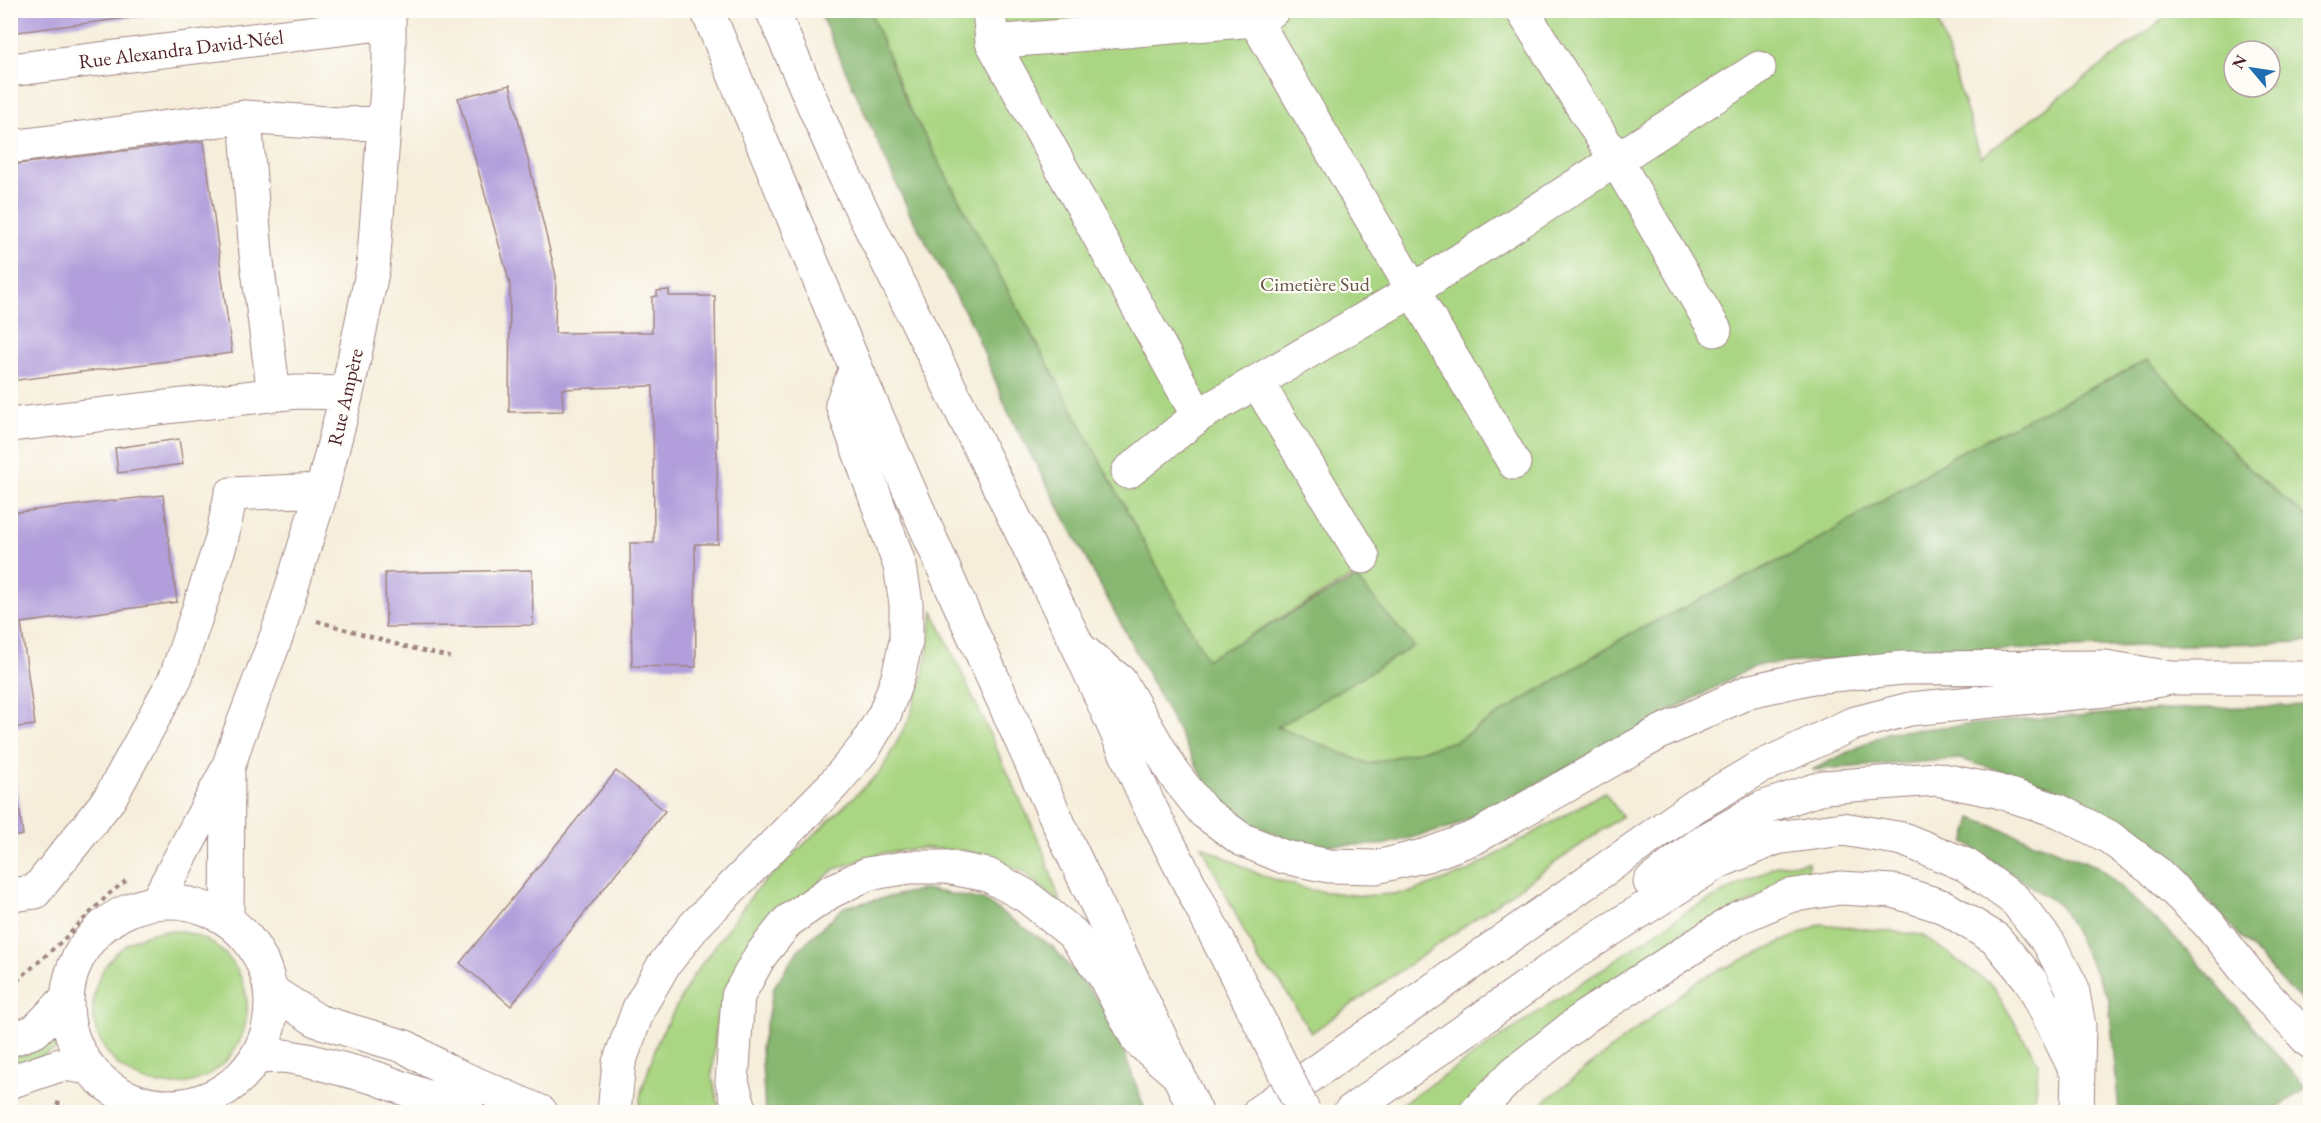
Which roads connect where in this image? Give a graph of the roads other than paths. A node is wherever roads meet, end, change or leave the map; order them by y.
1 (707, 10) edge
2 (772, 10) edge
3 (1522, 10) edge
4 (1260, 14) edge
5 (389, 17) edge
6 (991, 26) edge
7 (1759, 68) dead end
8 (10, 70) edge
9 (245, 117) junction
10 (384, 123) junction
11 (10, 147) edge
12 (1616, 160) junction
13 (1412, 291) junction
14 (1715, 330) dead end
15 (855, 368) junction
16 (1257, 381) junction
17 (347, 393) junction
18 (274, 395) junction
19 (1198, 416) junction
20 (10, 425) edge
21 (1514, 464) dead end
22 (1128, 472) dead end
23 (322, 490) junction
24 (1363, 557) dead end
25 (1079, 648) junction
26 (2171, 678) junction
27 (2310, 678) edge
28 (228, 768) junction
29 (10, 895) edge
30 (156, 903) junction
31 (227, 920) junction
32 (1577, 951) junction
33 (271, 991) junction
34 (67, 998) junction
35 (10, 1041) edge
36 (2310, 1042) edge
37 (257, 1057) junction
38 (89, 1068) junction
39 (2077, 1072) junction
40 (1176, 1073) junction
41 (10, 1082) edge
42 (115, 1102) edge
43 (185, 1109) edge
44 (467, 1113) edge
45 (541, 1113) edge
46 (614, 1113) edge
47 (741, 1113) edge
48 (1196, 1113) edge
49 (1258, 1113) edge
50 (1304, 1113) edge
51 (1350, 1113) edge
52 (1476, 1113) edge
53 (2077, 1113) edge

1 - 15 main road
2 - 25 main road
3 - 12 main road
4 - 6 main road
4 - 13 main road
5 - 8 main road, Rue Alexandra David-Néel
5 - 10 main road, Rue Ampère
6 - 19 main road
7 - 12 main road
9 - 10 main road
9 - 11 main road
9 - 18 main road
10 - 17 main road, Rue Ampère
12 - 13 main road
12 - 14 main road
13 - 16 main road
13 - 21 main road
15 - 40 main road
15 - 46 main road
16 - 19 main road
16 - 24 main road
17 - 18 main road
17 - 23 main road, Rue Ampère
18 - 20 main road
19 - 22 main road
23 - 28 main road, Rue Ampère
23 - 29 main road
25 - 26 main road
25 - 50 main road, bridge
26 - 27 main road
26 - 49 main road
28 - 30 main road, Rue Ampère
28 - 31 main road, Rue Ampère
30 - 31 main road
30 - 34 main road
31 - 33 main road
32 - 36 main road
32 - 39 main road
32 - 51 main road
33 - 37 main road
33 - 45 main road
34 - 35 main road
34 - 38 main road
37 - 43 main road
37 - 44 main road
38 - 41 main road
38 - 42 main road
39 - 52 main road
39 - 53 main road
40 - 47 main road
40 - 48 main road
42 - 43 main road

